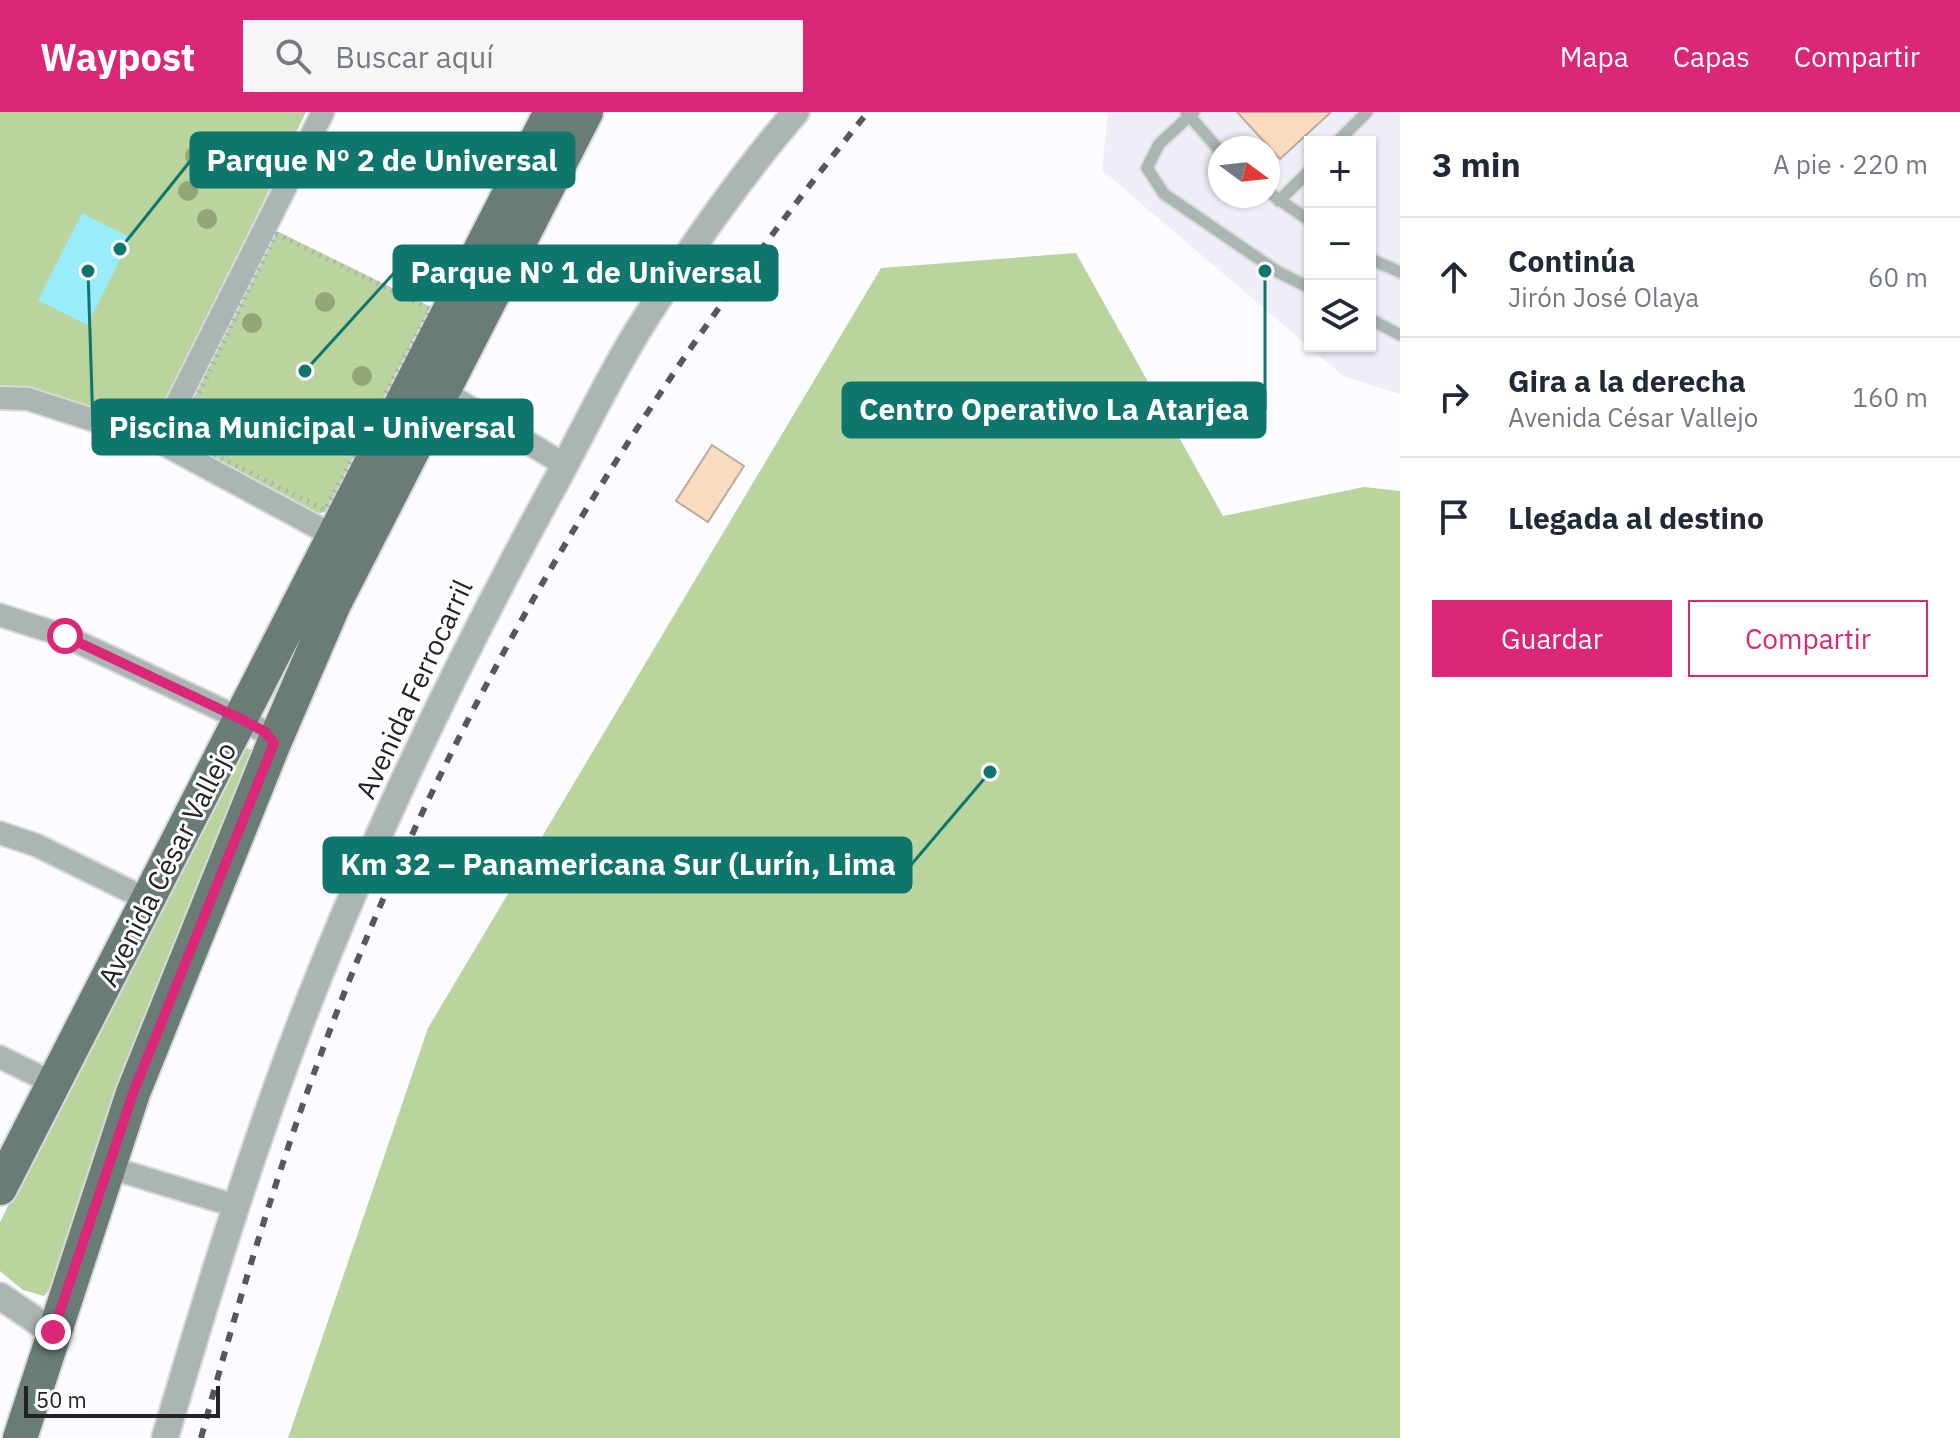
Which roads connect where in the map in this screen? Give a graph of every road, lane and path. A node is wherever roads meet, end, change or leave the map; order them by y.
1 (323, 112) edge
2 (551, 112) edge
3 (586, 112) edge
4 (796, 112) edge
5 (1367, 112) edge
6 (1190, 113) edge
7 (1208, 136) edge
8 (1343, 136) edge
9 (1304, 176) edge
10 (1280, 200) edge
11 (1280, 202) edge
12 (1304, 217) edge
13 (276, 234) dead end
14 (1376, 262) edge
15 (1400, 272) edge
16 (1304, 285) edge
17 (430, 309) dead end
18 (1376, 322) edge
19 (1400, 335) edge
20 (444, 392) junction
21 (0, 398) edge
22 (158, 441) junction
23 (565, 465) junction
24 (348, 544) junction
25 (0, 615) edge
26 (241, 719) junction
27 (274, 743) junction
28 (0, 833) edge
29 (148, 900) junction
30 (0, 1057) edge
31 (55, 1084) junction
32 (108, 1167) junction
33 (0, 1188) edge
34 (236, 1206) junction
35 (0, 1296) edge
36 (53, 1332) junction
37 (20, 1438) edge
38 (165, 1438) edge

1 - 22 street
2 - 24 main road, Avenida César Vallejo
3 - 20 main road, Avenida César Vallejo
4 - 23 street, Avenida Ferrocarril
5 - 8 lane
6 - 7 lane
6 - 16 lane
9 - 10 lane
11 - 12 lane
13 - 17 path
14 - 15 lane
18 - 19 lane
20 - 23 street
20 - 24 main road, Avenida César Vallejo
21 - 22 street
22 - 24 street
23 - 34 street, Avenida Ferrocarril
24 - 26 main road, Avenida César Vallejo
24 - 27 main road, Avenida César Vallejo
25 - 26 street
26 - 27 street
26 - 29 main road, Avenida César Vallejo
27 - 32 main road, Avenida César Vallejo
28 - 29 street
29 - 31 main road, Avenida César Vallejo
30 - 31 street
31 - 33 main road, Avenida César Vallejo
32 - 34 street
32 - 36 main road, Avenida César Vallejo
34 - 38 street, Avenida Ferrocarril
35 - 36 street
36 - 37 main road, Avenida César Vallejo

